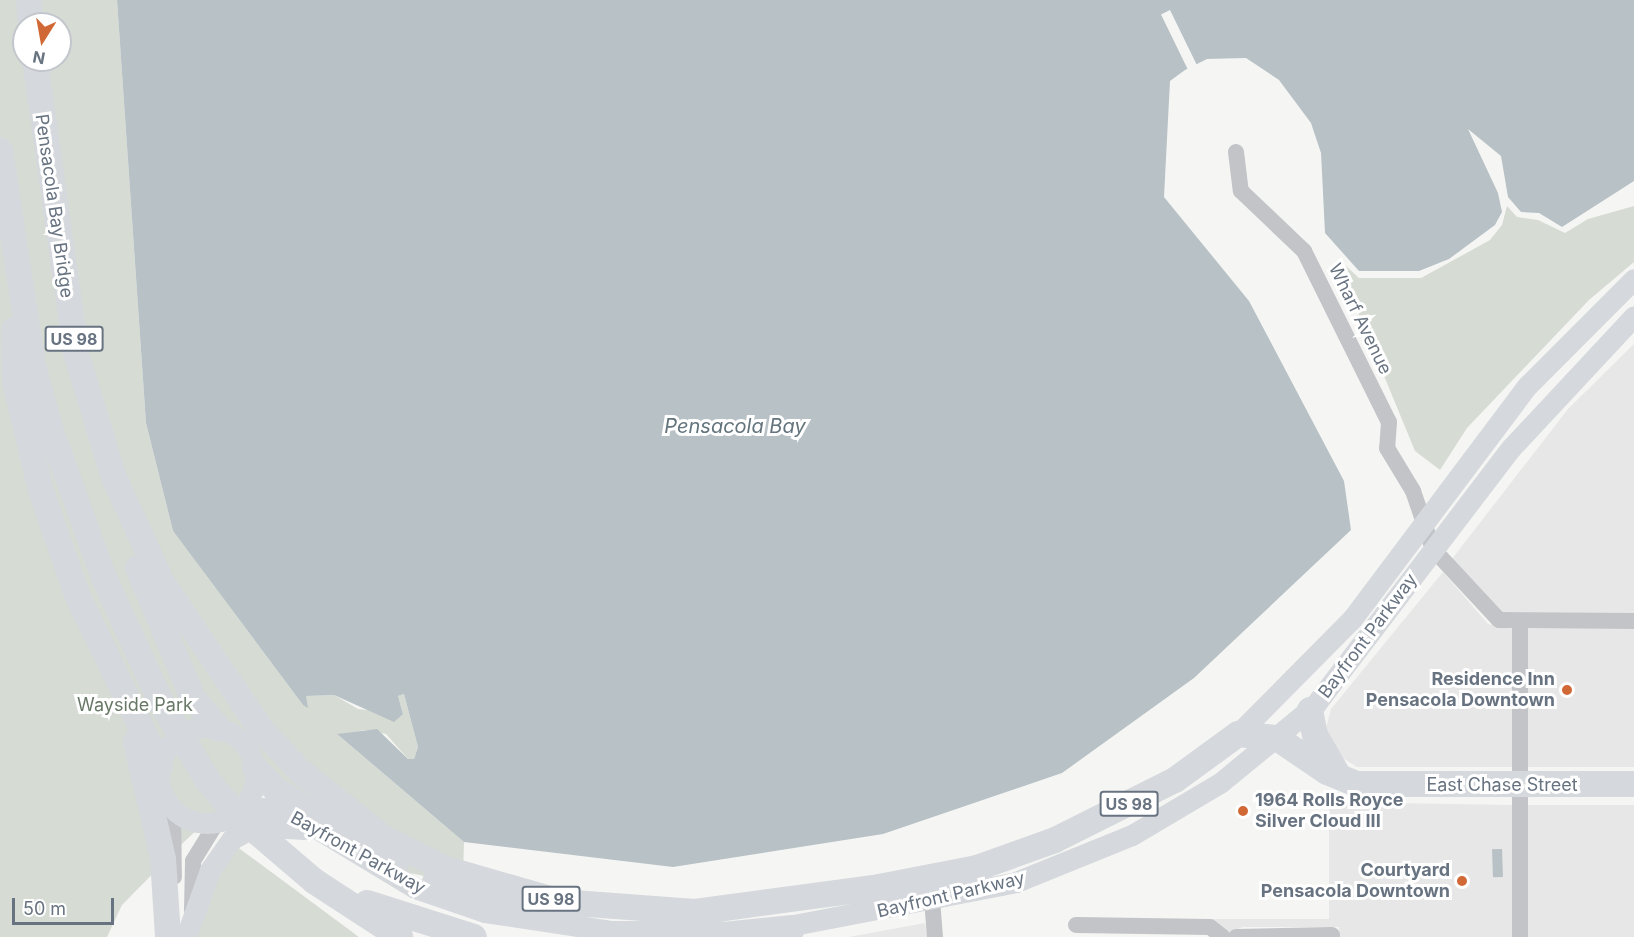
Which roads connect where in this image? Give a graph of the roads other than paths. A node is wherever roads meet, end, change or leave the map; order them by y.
1 (36, 72) edge
2 (0, 150) edge
3 (1236, 152) dead end
4 (12, 239) junction
5 (1634, 279) edge
6 (1634, 316) edge
7 (104, 451) junction
8 (1423, 521) junction
9 (1434, 549) junction
10 (1520, 621) junction
11 (1634, 621) edge
12 (122, 696) junction
13 (1310, 710) junction
14 (219, 729) junction
15 (1238, 734) junction
16 (1277, 738) junction
17 (160, 766) junction
18 (255, 768) junction
19 (1341, 780) junction
20 (1520, 784) junction
21 (1634, 784) edge
22 (173, 809) junction
23 (240, 811) junction
24 (217, 822) junction
25 (358, 857) junction
26 (314, 881) junction
27 (931, 889) junction
28 (800, 898) joint
29 (634, 909) junction
30 (1076, 925) dead end
31 (793, 928) junction
32 (1332, 935) dead end
33 (168, 937) edge
34 (186, 937) edge
35 (400, 937) edge
36 (474, 937) edge
37 (704, 937) edge
38 (935, 937) edge
39 (1223, 937) edge
40 (1236, 937) edge
41 (1521, 937) edge

1 - 7 highway, Pensacola Bay Bridge / US 98
2 - 4 highway
3 - 8 street, Wharf Avenue
4 - 12 highway
4 - 26 highway
5 - 8 main road, Bayfront Parkway
6 - 9 main road, Bayfront Parkway
7 - 14 highway
7 - 29 highway, Pensacola Bay Bridge / US 98
8 - 9 street, Wharf Avenue
8 - 15 main road, Bayfront Parkway
9 - 10 street, Wharf Avenue
9 - 13 main road, Bayfront Parkway
10 - 11 street, Wharf Avenue
10 - 20 street
12 - 17 highway
12 - 33 highway
13 - 16 main road, Bayfront Parkway
13 - 19 highway
14 - 17 main road
14 - 18 main road
15 - 16 highway, East Chase Street
15 - 27 highway, Bayfront Parkway / US 98
16 - 19 highway, East Chase Street
16 - 27 main road, Bayfront Parkway
17 - 22 main road
18 - 23 main road
18 - 29 highway
19 - 20 highway, East Chase Street
20 - 21 highway, East Chase Street
20 - 41 street
22 - 24 main road
22 - 33 street
23 - 24 main road
23 - 25 main road, Bayfront Parkway
24 - 34 street
25 - 31 main road, Bayfront Parkway
25 - 34 main road
26 - 35 highway
26 - 36 highway
27 - 28 highway, Bayfront Parkway / US 98
27 - 31 main road, Bayfront Parkway
27 - 38 street
28 - 29 highway, Pensacola Bay Bridge / US 98
30 - 39 street
31 - 37 highway
32 - 40 street

